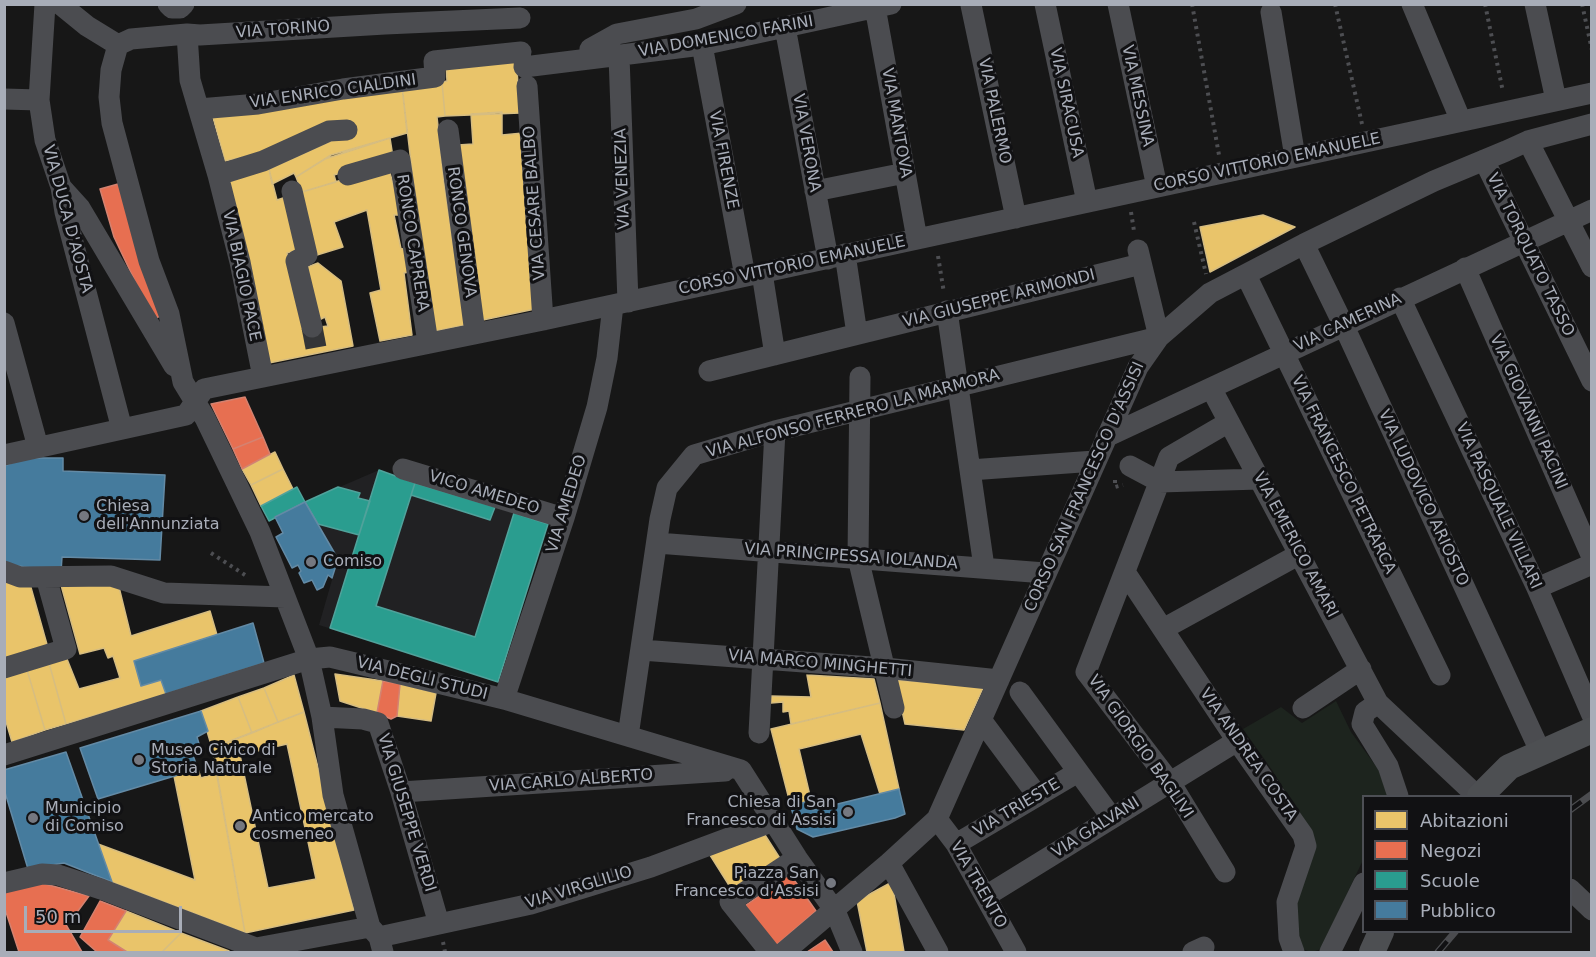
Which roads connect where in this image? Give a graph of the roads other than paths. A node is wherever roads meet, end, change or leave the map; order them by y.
1 (45, 4) edge
2 (60, 4) edge
3 (168, 4) edge
4 (184, 4) edge
5 (736, 4) edge
6 (1045, 4) edge
7 (1118, 4) edge
8 (1412, 4) edge
9 (1535, 4) edge
10 (971, 5) edge
11 (883, 6) edge
12 (1271, 12) dead end
13 (520, 18) dead end
14 (785, 27) junction
15 (187, 34) junction
16 (118, 45) junction
17 (702, 45) junction
18 (590, 49) dead end
19 (619, 56) junction
20 (524, 68) junction
21 (1592, 93) edge
22 (4, 99) edge
23 (39, 100) junction
24 (1556, 100) junction
25 (199, 109) junction
26 (1461, 121) junction
27 (1592, 124) edge
28 (347, 130) dead end
29 (448, 130) dead end
30 (1528, 141) junction
31 (1295, 157) junction
32 (1484, 160) junction
33 (905, 173) junction
34 (218, 174) junction
35 (348, 175) dead end
36 (61, 187) junction
37 (1156, 187) junction
38 (292, 191) dead end
39 (815, 191) junction
40 (1087, 202) junction
41 (1592, 210) edge
42 (1016, 218) junction
43 (1568, 220) junction
44 (926, 237) junction
45 (1523, 241) junction
46 (1304, 244) junction
47 (836, 256) junction
48 (1592, 267) edge
49 (1465, 268) junction
50 (754, 274) junction
51 (1246, 275) junction
52 (1400, 298) junction
53 (620, 303) junction
54 (947, 311) junction
55 (543, 320) junction
56 (4, 323) edge
57 (1343, 324) junction
58 (312, 327) tunnel mouth
59 (475, 333) junction
60 (857, 334) junction
61 (1159, 337) junction
62 (428, 343) junction
63 (1284, 353) junction
64 (775, 355) junction
65 (709, 371) dead end
66 (263, 377) junction
67 (860, 377) dead end
68 (1592, 381) edge
69 (183, 382) junction
70 (958, 386) junction
71 (1211, 388) junction
72 (195, 402) junction
73 (860, 411) junction
74 (1229, 422) junction
75 (122, 429) junction
76 (775, 431) junction
77 (1106, 437) junction
78 (38, 447) junction
79 (4, 455) edge
80 (1095, 461) junction
81 (1130, 466) dead end
82 (403, 469) dead end
83 (970, 470) junction
84 (1259, 479) junction
85 (1160, 482) junction
86 (564, 518) junction
87 (657, 543) junction
88 (768, 551) junction
89 (1299, 555) junction
90 (1592, 557) edge
91 (858, 558) junction
92 (1592, 564) edge
93 (984, 567) junction
94 (4, 571) edge
95 (1125, 572) junction
96 (1045, 573) junction
97 (46, 577) junction
98 (1537, 588) junction
99 (285, 597) junction
100 (1163, 629) junction
101 (641, 650) junction
102 (309, 659) junction
103 (762, 659) junction
104 (4, 668) edge
105 (885, 668) junction
106 (1361, 669) junction
107 (1440, 675) dead end
108 (999, 680) junction
109 (1020, 692) dead end
110 (504, 699) junction
111 (1378, 703) junction
112 (894, 708) dead end
113 (1303, 708) dead end
114 (1592, 715) edge
115 (322, 717) junction
116 (982, 721) junction
117 (1592, 730) edge
118 (759, 733) dead end
119 (628, 736) junction
120 (1237, 741) junction
121 (1541, 753) junction
122 (4, 755) edge
123 (741, 770) junction
124 (1078, 772) junction
125 (1170, 782) junction
126 (401, 792) junction
127 (1482, 793) edge
128 (1038, 795) junction
129 (1398, 795) edge
130 (1112, 818) junction
131 (938, 819) junction
132 (774, 821) junction
133 (956, 844) junction
134 (797, 858) junction
135 (890, 863) junction
136 (1225, 872) dead end
137 (4, 883) edge
138 (1362, 887) edge
139 (1572, 891) edge
140 (986, 896) junction
141 (1592, 910) edge
142 (827, 917) junction
143 (439, 924) junction
144 (1381, 933) edge
145 (377, 939) edge
146 (770, 952) edge
147 (784, 952) edge
148 (852, 952) edge
149 (938, 952) edge
150 (1016, 952) edge
151 (1294, 952) edge
152 (1330, 952) edge
153 (1372, 952) edge

1 - 23 street, VIA DUCA D'AOSTA
2 - 16 street
3 - 4 street
5 - 18 street
6 - 40 street, VIA SIRACUSA
7 - 37 street, VIA MESSINA
8 - 26 street
9 - 24 street
10 - 42 street, VIA PALERMO
11 - 14 street, VIA DOMENICO FARINI
11 - 33 street, VIA MANTOVA
12 - 31 street
13 - 15 street, VIA TORINO
14 - 17 street, VIA DOMENICO FARINI
14 - 39 street, VIA VERONA
15 - 16 street, VIA TORINO
15 - 25 street, VIA BIAGIO PACE
16 - 69 street
17 - 19 street, VIA DOMENICO FARINI
17 - 50 street, VIA FIRENZE
19 - 20 street, VIA DOMENICO FARINI
19 - 53 street, VIA VENEZIA
20 - 25 street, VIA ENRICO CIALDINI
20 - 55 street, VIA CESARE BALBO
21 - 24 street, CORSO VITTORIO EMANUELE
22 - 23 street
23 - 36 street, VIA DUCA D'AOSTA
24 - 26 street, CORSO VITTORIO EMANUELE
25 - 34 street, VIA BIAGIO PACE
26 - 31 street, CORSO VITTORIO EMANUELE
27 - 30 street, CORSO SAN FRANCESCO D'ASSISI
28 - 34 street
29 - 59 street, RONCO GENOVA
30 - 32 street, CORSO SAN FRANCESCO D'ASSISI
30 - 43 street
31 - 37 street, CORSO VITTORIO EMANUELE
32 - 45 street, VIA TORQUATO TASSO
32 - 46 street, CORSO SAN FRANCESCO D'ASSISI
33 - 39 street
33 - 44 street, VIA MANTOVA
34 - 66 street, VIA BIAGIO PACE
35 - 62 street, RONCO CAPRERA
36 - 69 street
36 - 75 street, VIA DUCA D'AOSTA
37 - 40 street, CORSO VITTORIO EMANUELE
38 - 58 street
39 - 47 street, VIA VERONA
40 - 42 street, CORSO VITTORIO EMANUELE
41 - 43 street, VIA CAMERINA
42 - 44 street, CORSO VITTORIO EMANUELE
43 - 45 street, VIA CAMERINA
43 - 48 street
44 - 47 street, CORSO VITTORIO EMANUELE
45 - 49 street, VIA CAMERINA
45 - 68 street, VIA TORQUATO TASSO
46 - 51 street, CORSO SAN FRANCESCO D'ASSISI
46 - 57 street, VIA LUDOVICO ARIOSTO
47 - 50 street, CORSO VITTORIO EMANUELE
47 - 60 street
49 - 52 street, VIA CAMERINA
49 - 90 street, VIA GIOVANNI PACINI
50 - 53 street, CORSO VITTORIO EMANUELE
50 - 64 street
51 - 61 street, CORSO SAN FRANCESCO D'ASSISI
51 - 63 street, VIA FRANCESCO PETRARCA
52 - 57 street, VIA CAMERINA
52 - 98 street, VIA PASQUALE VILLARI
53 - 55 street, CORSO VITTORIO EMANUELE
53 - 86 street, VIA AMEDEO
54 - 60 street, VIA GIUSEPPE ARIMONDI
54 - 61 street, VIA GIUSEPPE ARIMONDI
54 - 70 street
55 - 59 street, CORSO VITTORIO EMANUELE
56 - 78 street
57 - 63 street, VIA CAMERINA
57 - 121 street, VIA LUDOVICO ARIOSTO
59 - 62 street, CORSO VITTORIO EMANUELE
60 - 64 street, VIA GIUSEPPE ARIMONDI
61 - 70 street, VIA ALFONSO FERRERO LA MARMORA
61 - 77 street, CORSO SAN FRANCESCO D'ASSISI
62 - 66 street, CORSO VITTORIO EMANUELE
63 - 71 street, VIA CAMERINA
63 - 107 street, VIA FRANCESCO PETRARCA
64 - 65 street, VIA GIUSEPPE ARIMONDI
66 - 72 street, CORSO VITTORIO EMANUELE
67 - 73 street
69 - 72 street
70 - 73 street, VIA ALFONSO FERRERO LA MARMORA
70 - 83 street
71 - 74 street, VIA EMERICO AMARI
71 - 77 street, VIA CAMERINA
72 - 75 street, CORSO VITTORIO EMANUELE
72 - 99 street
73 - 76 street, VIA ALFONSO FERRERO LA MARMORA
73 - 91 street
74 - 84 street, VIA EMERICO AMARI
74 - 85 street, VIA GIORGIO BAGLIVI
75 - 78 street, CORSO VITTORIO EMANUELE
76 - 87 street, VIA ALFONSO FERRERO LA MARMORA
76 - 88 street
77 - 80 street, CORSO SAN FRANCESCO D'ASSISI
78 - 79 street, CORSO VITTORIO EMANUELE
80 - 83 street
80 - 96 street, CORSO SAN FRANCESCO D'ASSISI
81 - 85 street
82 - 86 street, VICO AMEDEO
83 - 93 street
84 - 85 street
84 - 89 street, VIA EMERICO AMARI
85 - 95 street, VIA GIORGIO BAGLIVI
86 - 110 street, VIA AMEDEO
87 - 88 street, VIA PRINCIPESSA IOLANDA
87 - 101 street, VIA ALFONSO FERRERO LA MARMORA
88 - 91 street, VIA PRINCIPESSA IOLANDA
88 - 103 street
89 - 100 street
89 - 106 street, VIA EMERICO AMARI
91 - 93 street, VIA PRINCIPESSA IOLANDA
91 - 105 street
92 - 98 street
93 - 96 street, VIA PRINCIPESSA IOLANDA
94 - 97 street
95 - 100 street, VIA ANDREA COSTA
95 - 125 street, VIA GIORGIO BAGLIVI
96 - 108 street, CORSO SAN FRANCESCO D'ASSISI
97 - 99 street
97 - 104 street
98 - 114 street, VIA PASQUALE VILLARI
99 - 102 street
100 - 120 street, VIA ANDREA COSTA
101 - 103 street, VIA MARCO MINGHETTI
101 - 119 street, VIA ALFONSO FERRERO LA MARMORA
102 - 110 street, VIA DEGLI STUDI
102 - 115 street
102 - 122 street, VIA DEGLI STUDI
103 - 105 street, VIA MARCO MINGHETTI
103 - 118 street
105 - 108 street, VIA MARCO MINGHETTI
105 - 112 street
106 - 111 street, VIA EMERICO AMARI
106 - 113 street
108 - 116 street, CORSO SAN FRANCESCO D'ASSISI
109 - 124 street
110 - 119 street, VIA DEGLI STUDI
111 - 127 street
111 - 129 street
115 - 126 street, VIA GIUSEPPE VERDI
115 - 145 street
116 - 128 street
116 - 131 street, CORSO SAN FRANCESCO D'ASSISI
117 - 121 main road
119 - 123 street, VIA DEGLI STUDI
120 - 125 street, VIA GALVANI
120 - 151 street, VIA ANDREA COSTA
121 - 127 main road
123 - 126 street, VIA CARLO ALBERTO
123 - 132 street
124 - 128 street, VIA TRIESTE
124 - 130 street
125 - 130 street, VIA GALVANI
125 - 136 street, VIA GIORGIO BAGLIVI
126 - 143 street, VIA GIUSEPPE VERDI
128 - 133 street, VIA TRIESTE
130 - 140 street, VIA GALVANI
131 - 133 street, VIA TRENTO
131 - 135 street, CORSO SAN FRANCESCO D'ASSISI
132 - 134 street
132 - 143 street, VIA VIRGLILIO
133 - 140 street, VIA TRENTO
134 - 142 street
134 - 146 street
135 - 142 street, CORSO SAN FRANCESCO D'ASSISI
135 - 149 street
137 - 145 street, VIA VIRGLILIO
138 - 152 street
139 - 141 street
140 - 150 street, VIA TRENTO
142 - 147 street, CORSO SAN FRANCESCO D'ASSISI
142 - 148 street
143 - 145 street, VIA VIRGLILIO
144 - 153 main road

